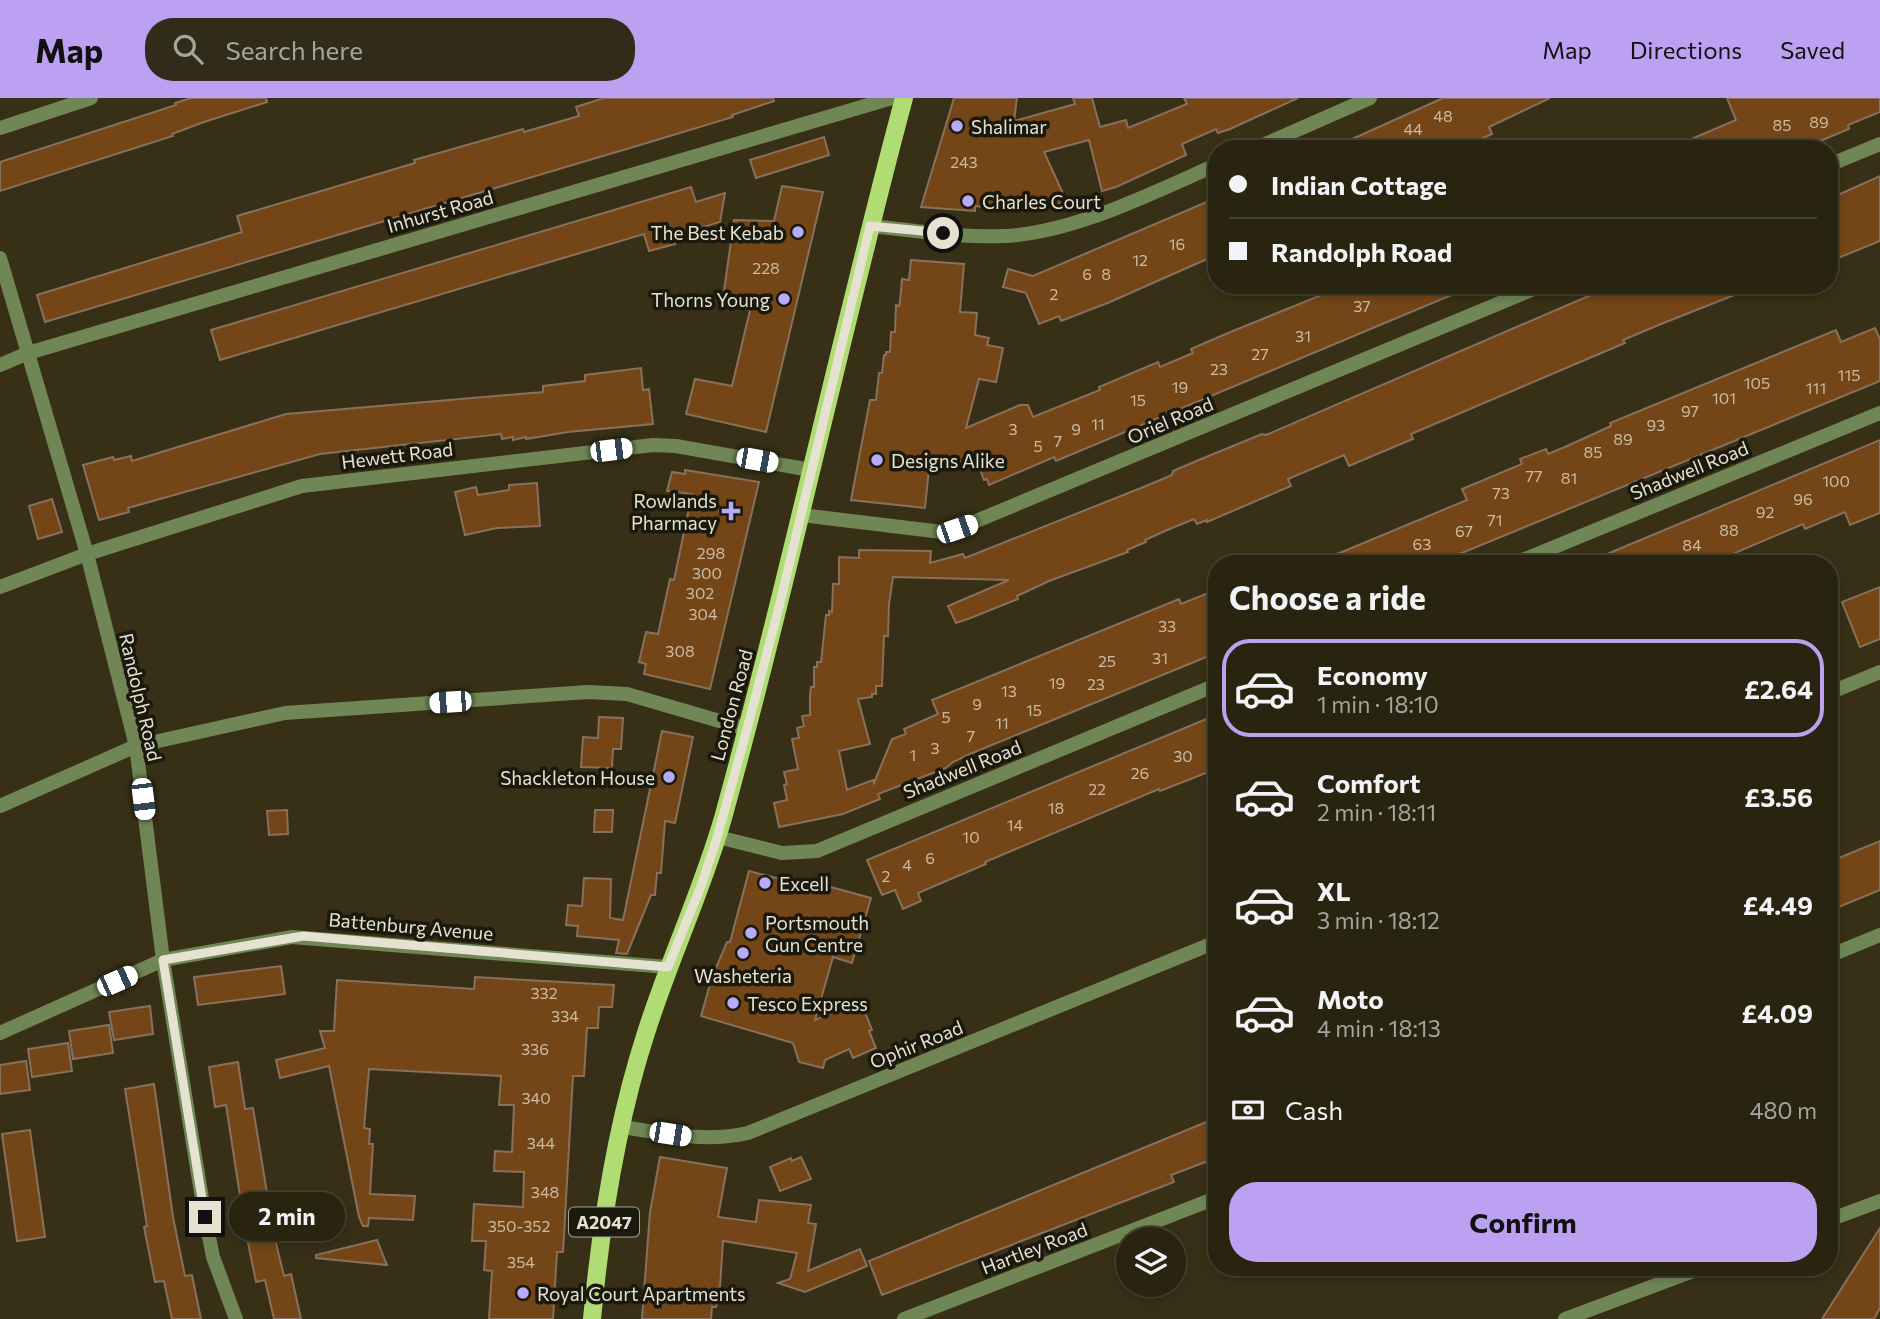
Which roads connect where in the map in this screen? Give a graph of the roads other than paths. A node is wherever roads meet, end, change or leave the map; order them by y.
1 (90, 98) edge
2 (892, 98) edge
3 (904, 98) edge
4 (1370, 98) edge
5 (0, 128) edge
6 (1274, 140) edge
7 (1880, 144) edge
8 (1838, 162) edge
9 (1208, 169) edge
10 (870, 226) junction
11 (0, 258) edge
12 (1521, 294) edge
13 (28, 353) junction
14 (0, 365) edge
15 (1880, 413) edge
16 (811, 470) junction
17 (801, 515) junction
18 (87, 554) junction
19 (1535, 555) edge
20 (0, 587) edge
21 (1880, 672) edge
22 (1208, 688) edge
23 (1838, 689) edge
24 (747, 729) junction
25 (136, 746) junction
26 (0, 806) edge
27 (718, 837) junction
28 (1880, 935) edge
29 (1208, 945) edge
30 (1838, 952) edge
31 (163, 960) junction
32 (668, 967) junction
33 (0, 1033) edge
34 (622, 1126) junction
35 (1208, 1201) edge
36 (1880, 1201) edge
37 (1838, 1217) edge
38 (1680, 1276) edge
39 (236, 1319) edge
40 (592, 1319) edge
41 (904, 1319) edge
42 (1565, 1319) edge

1 - 5 street
2 - 13 street, Inhurst Road
3 - 10 main road, London Road / A2047
4 - 6 street
7 - 8 street
9 - 10 street
10 - 16 main road, London Road / A2047
11 - 13 street, Randolph Road
12 - 17 street, Oriel Road
13 - 14 street, Inhurst Road
13 - 18 street, Randolph Road
15 - 19 street, Shadwell Road
16 - 17 main road, London Road / A2047
16 - 18 street, Hewett Road
17 - 24 main road, London Road / A2047
18 - 20 street, Hewett Road
18 - 25 street, Randolph Road
21 - 23 street
22 - 27 street, Shadwell Road
24 - 25 street
24 - 27 main road, London Road / A2047
25 - 26 street
25 - 31 street, Randolph Road
27 - 32 main road, London Road / A2047
28 - 30 street
29 - 34 street, Ophir Road
31 - 32 street, Battenburg Avenue
31 - 33 street, Battenburg Avenue
31 - 39 street, Randolph Road
32 - 34 main road, London Road / A2047
34 - 40 main road, London Road / A2047
35 - 41 street, Hartley Road
36 - 37 street
38 - 42 street

